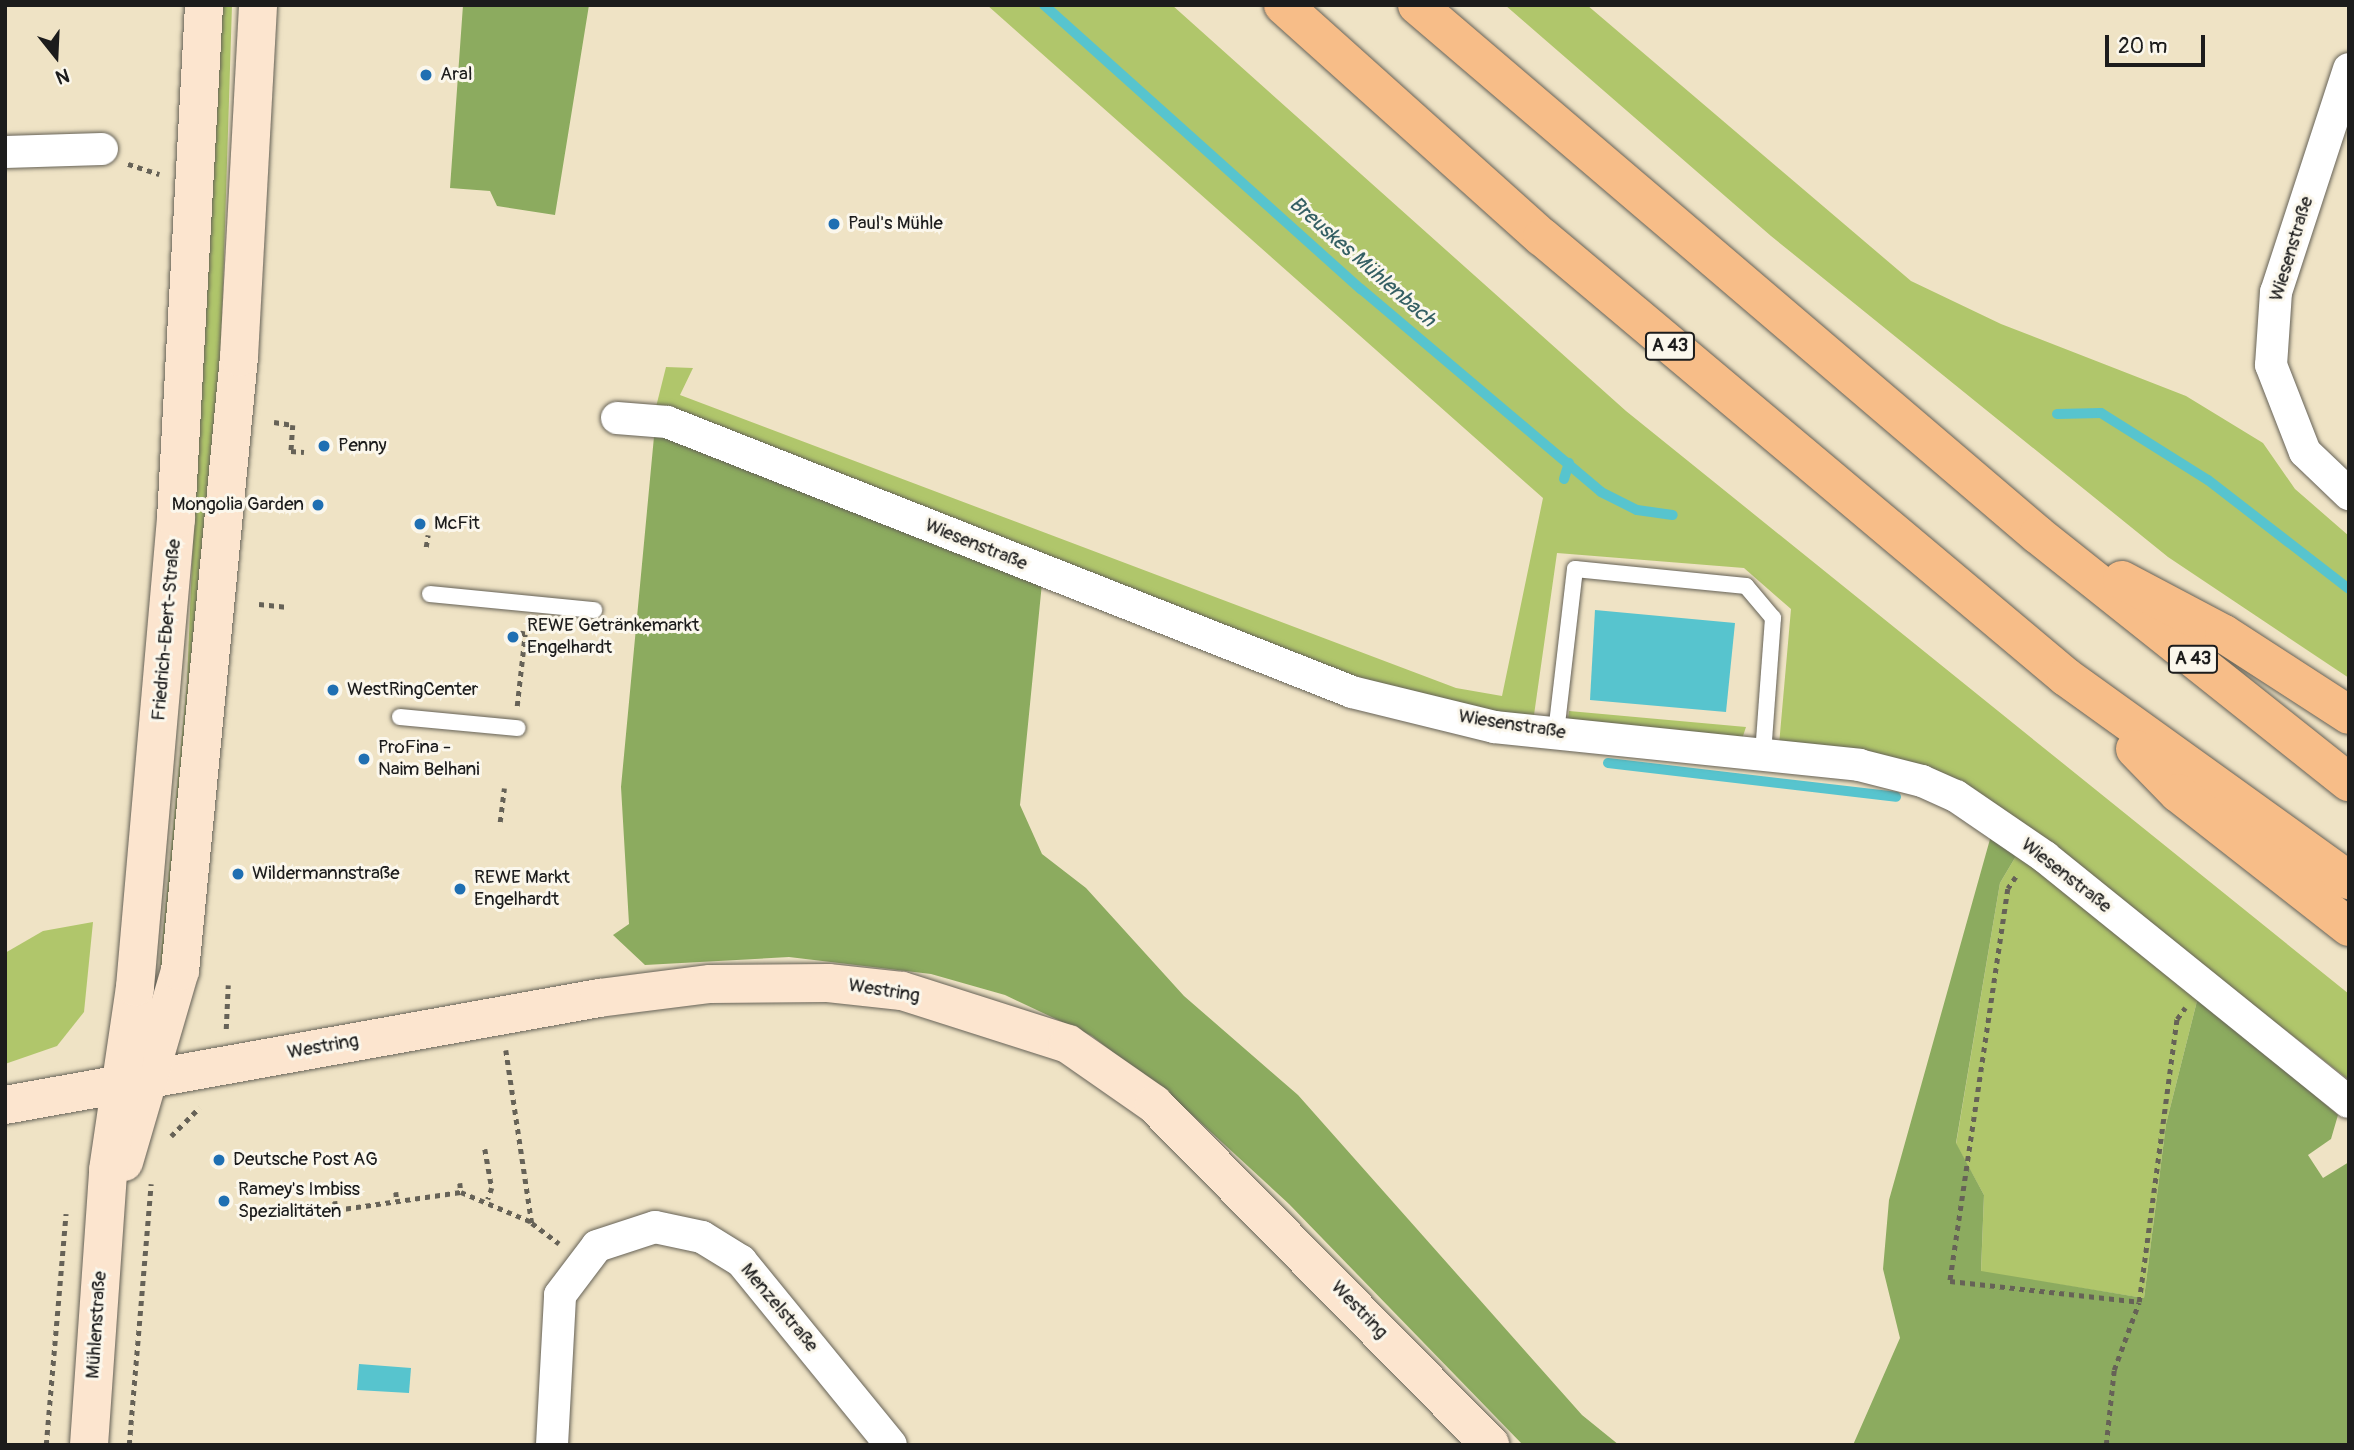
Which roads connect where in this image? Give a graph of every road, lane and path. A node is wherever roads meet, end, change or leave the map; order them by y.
1 (204, 5) edge
2 (258, 5) edge
3 (1283, 5) edge
4 (1417, 5) edge
5 (2349, 69) edge
6 (102, 149) joint
7 (5, 152) edge
8 (191, 176) junction
9 (617, 418) dead end
10 (274, 422) dead end
11 (304, 452) dead end
12 (2349, 494) edge
13 (267, 500) dead end
14 (299, 503) dead end
15 (428, 535) dead end
16 (2038, 536) junction
17 (426, 547) dead end
18 (430, 594) dead end
19 (259, 604) dead end
20 (288, 607) dead end
21 (594, 610) dead end
22 (519, 633) dead end
23 (2066, 677) junction
24 (2349, 715) edge
25 (400, 717) dead end
26 (516, 727) joint
27 (1556, 733) junction
28 (1763, 755) junction
29 (2349, 782) edge
30 (504, 788) dead end
31 (500, 822) dead end
32 (2032, 848) junction
33 (2349, 880) edge
34 (2349, 927) edge
35 (2203, 985) junction
36 (519, 1048) dead end
37 (506, 1049) junction
38 (499, 1051) dead end
39 (135, 1081) junction
40 (2349, 1102) edge
41 (5, 1105) edge
42 (210, 1105) dead end
43 (167, 1141) dead end
44 (485, 1149) dead end
45 (121, 1170) junction
46 (460, 1183) dead end
47 (396, 1192) dead end
48 (461, 1192) junction
49 (488, 1199) junction
50 (335, 1201) dead end
51 (397, 1201) junction
52 (106, 1206) junction
53 (66, 1208) dead end
54 (532, 1223) junction
55 (582, 1261) junction
56 (2140, 1302) junction
57 (46, 1445) edge
58 (89, 1445) edge
59 (129, 1445) edge
60 (552, 1445) edge
61 (891, 1445) edge
62 (1490, 1445) edge
63 (2106, 1445) edge

1 - 8 main road, Friedrich-Ebert-Straße
2 - 39 main road
3 - 23 highway, A 43
4 - 16 highway, A 43
5 - 12 street, Wiesenstraße
6 - 7 street
6 - 8 path
8 - 39 main road, Friedrich-Ebert-Straße
9 - 27 street, Wiesenstraße
10 - 11 path
13 - 14 path
15 - 17 path
16 - 24 highway
16 - 29 highway, A 43
18 - 21 lane
19 - 20 path
22 - 26 path
23 - 33 highway, A 43
23 - 34 highway
25 - 26 lane
27 - 28 street, Wiesenstraße
27 - 28 lane
28 - 32 street, Wiesenstraße
30 - 31 path
32 - 35 street, Wiesenstraße
32 - 56 path
35 - 40 street, Wiesenstraße
35 - 56 path
36 - 37 path
37 - 38 path
37 - 54 path
39 - 41 main road
39 - 45 main road, Mühlenstraße
39 - 52 main road, Mühlenstraße
39 - 62 main road, Westring
42 - 43 path
44 - 49 path
45 - 52 main road, Mühlenstraße
45 - 59 path
46 - 48 path
47 - 51 path
48 - 49 path
48 - 51 path
49 - 54 path
50 - 51 path
52 - 58 main road, Mühlenstraße
53 - 57 path
54 - 55 path
55 - 60 street, Menzelstraße
55 - 61 street, Menzelstraße
56 - 63 path

